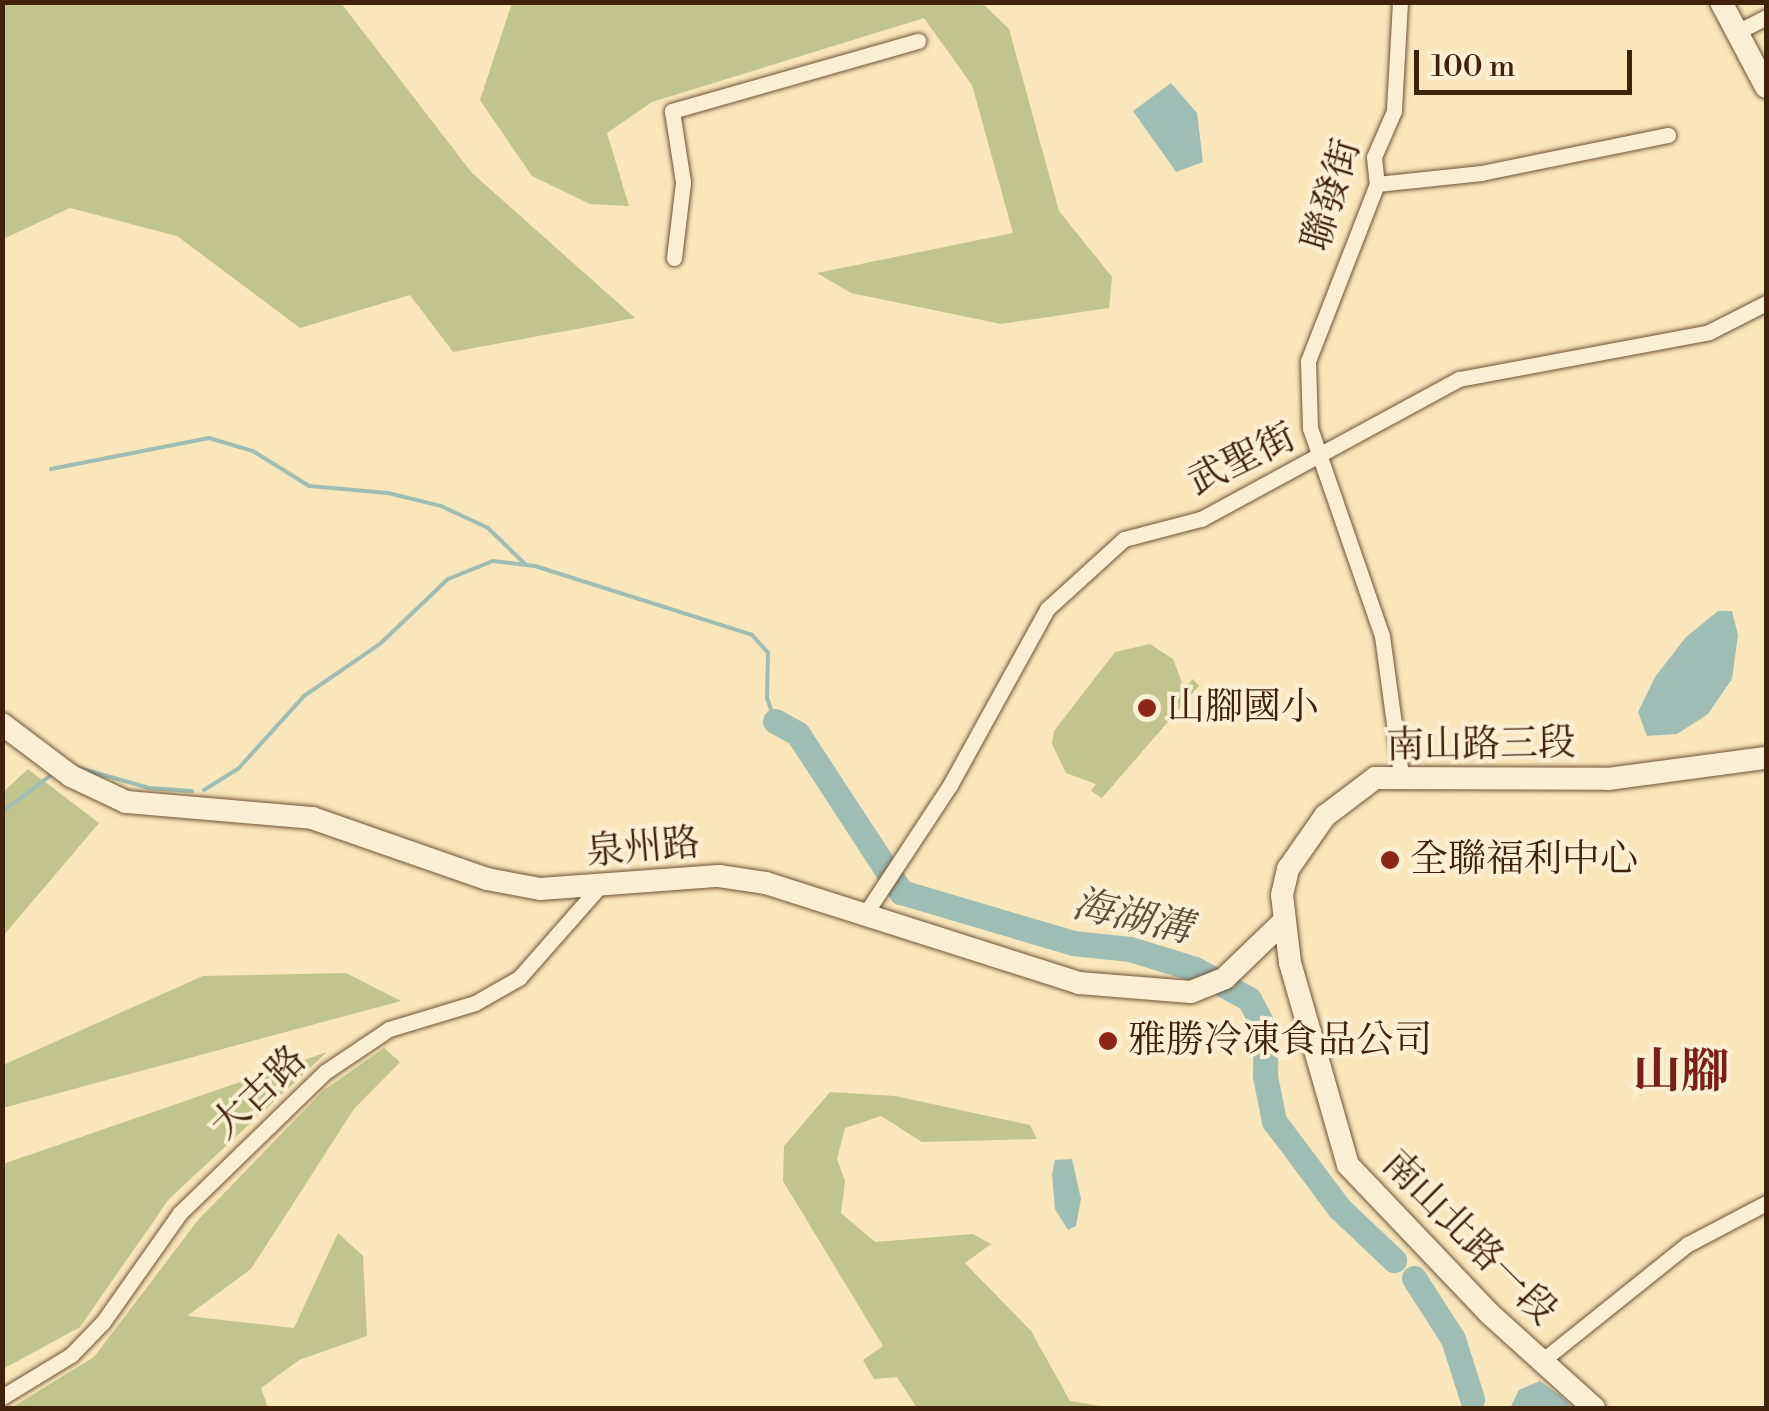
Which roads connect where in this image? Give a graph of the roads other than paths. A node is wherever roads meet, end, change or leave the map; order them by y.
1 (1400, 2) edge
2 (1721, 2) edge
3 (1766, 17) edge
4 (1737, 32) junction
5 (918, 41) dead end
6 (1766, 84) edge
7 (1668, 135) dead end
8 (1377, 184) junction
9 (674, 258) dead end
10 (1766, 303) edge
11 (1320, 458) junction
12 (2, 724) edge
13 (1766, 758) edge
14 (1400, 774) junction
15 (598, 888) junction
16 (864, 917) junction
17 (1283, 922) junction
18 (1766, 1203) edge
19 (1543, 1360) junction
20 (2, 1397) edge
21 (1594, 1408) edge

1 - 8 street, 聯發街
2 - 4 street
3 - 4 street
4 - 6 street
5 - 9 street
7 - 8 street
8 - 11 street, 聯發街
10 - 11 street, 武聖街
11 - 14 street, 聯發街
11 - 16 street, 武聖街
12 - 15 street, 泉州路
13 - 14 street, 南山路三段
14 - 17 street, 南山路三段
15 - 16 street, 泉州路
15 - 20 street, 大古路
16 - 17 street, 泉州路
17 - 19 street, 南山北路一段
18 - 19 street
19 - 21 street, 南山北路一段

